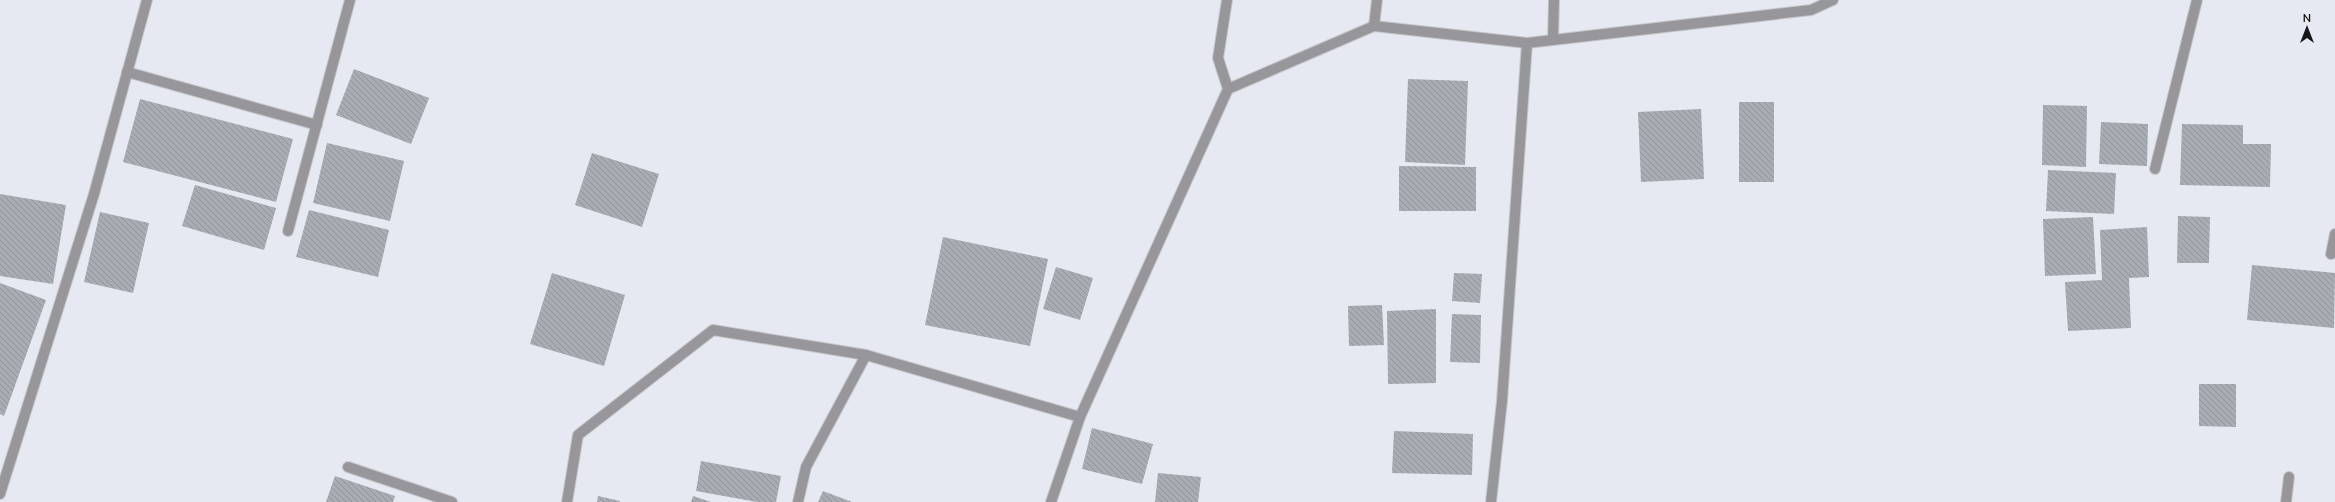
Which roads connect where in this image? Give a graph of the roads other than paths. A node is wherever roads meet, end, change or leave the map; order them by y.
1 (147, 0) edge
2 (350, 0) edge
3 (1227, 0) edge
4 (1377, 0) edge
5 (1554, 0) edge
6 (1833, 0) edge
7 (2197, 0) edge
8 (1374, 26) junction
9 (1553, 40) junction
10 (1527, 43) junction
11 (127, 72) junction
12 (1228, 88) junction
13 (317, 125) junction
14 (2156, 169) dead end
15 (288, 231) dead end
16 (2335, 234) edge
17 (2332, 254) dead end
18 (866, 355) junction
19 (1080, 417) junction
20 (348, 467) dead end
21 (2289, 477) dead end
22 (0, 494) edge
23 (452, 502) edge
24 (567, 502) edge
25 (798, 502) edge
26 (1051, 502) edge
27 (1491, 502) edge
28 (2286, 502) edge

1 - 11 street
2 - 13 street
3 - 12 street
4 - 8 street
5 - 9 street
6 - 9 street
7 - 14 street
8 - 10 street
8 - 12 street
9 - 10 street
10 - 27 street
11 - 13 street
11 - 22 street
12 - 19 street
13 - 15 street
16 - 17 street
18 - 19 street
18 - 24 street
18 - 25 street
19 - 26 street
20 - 23 street
21 - 28 street

